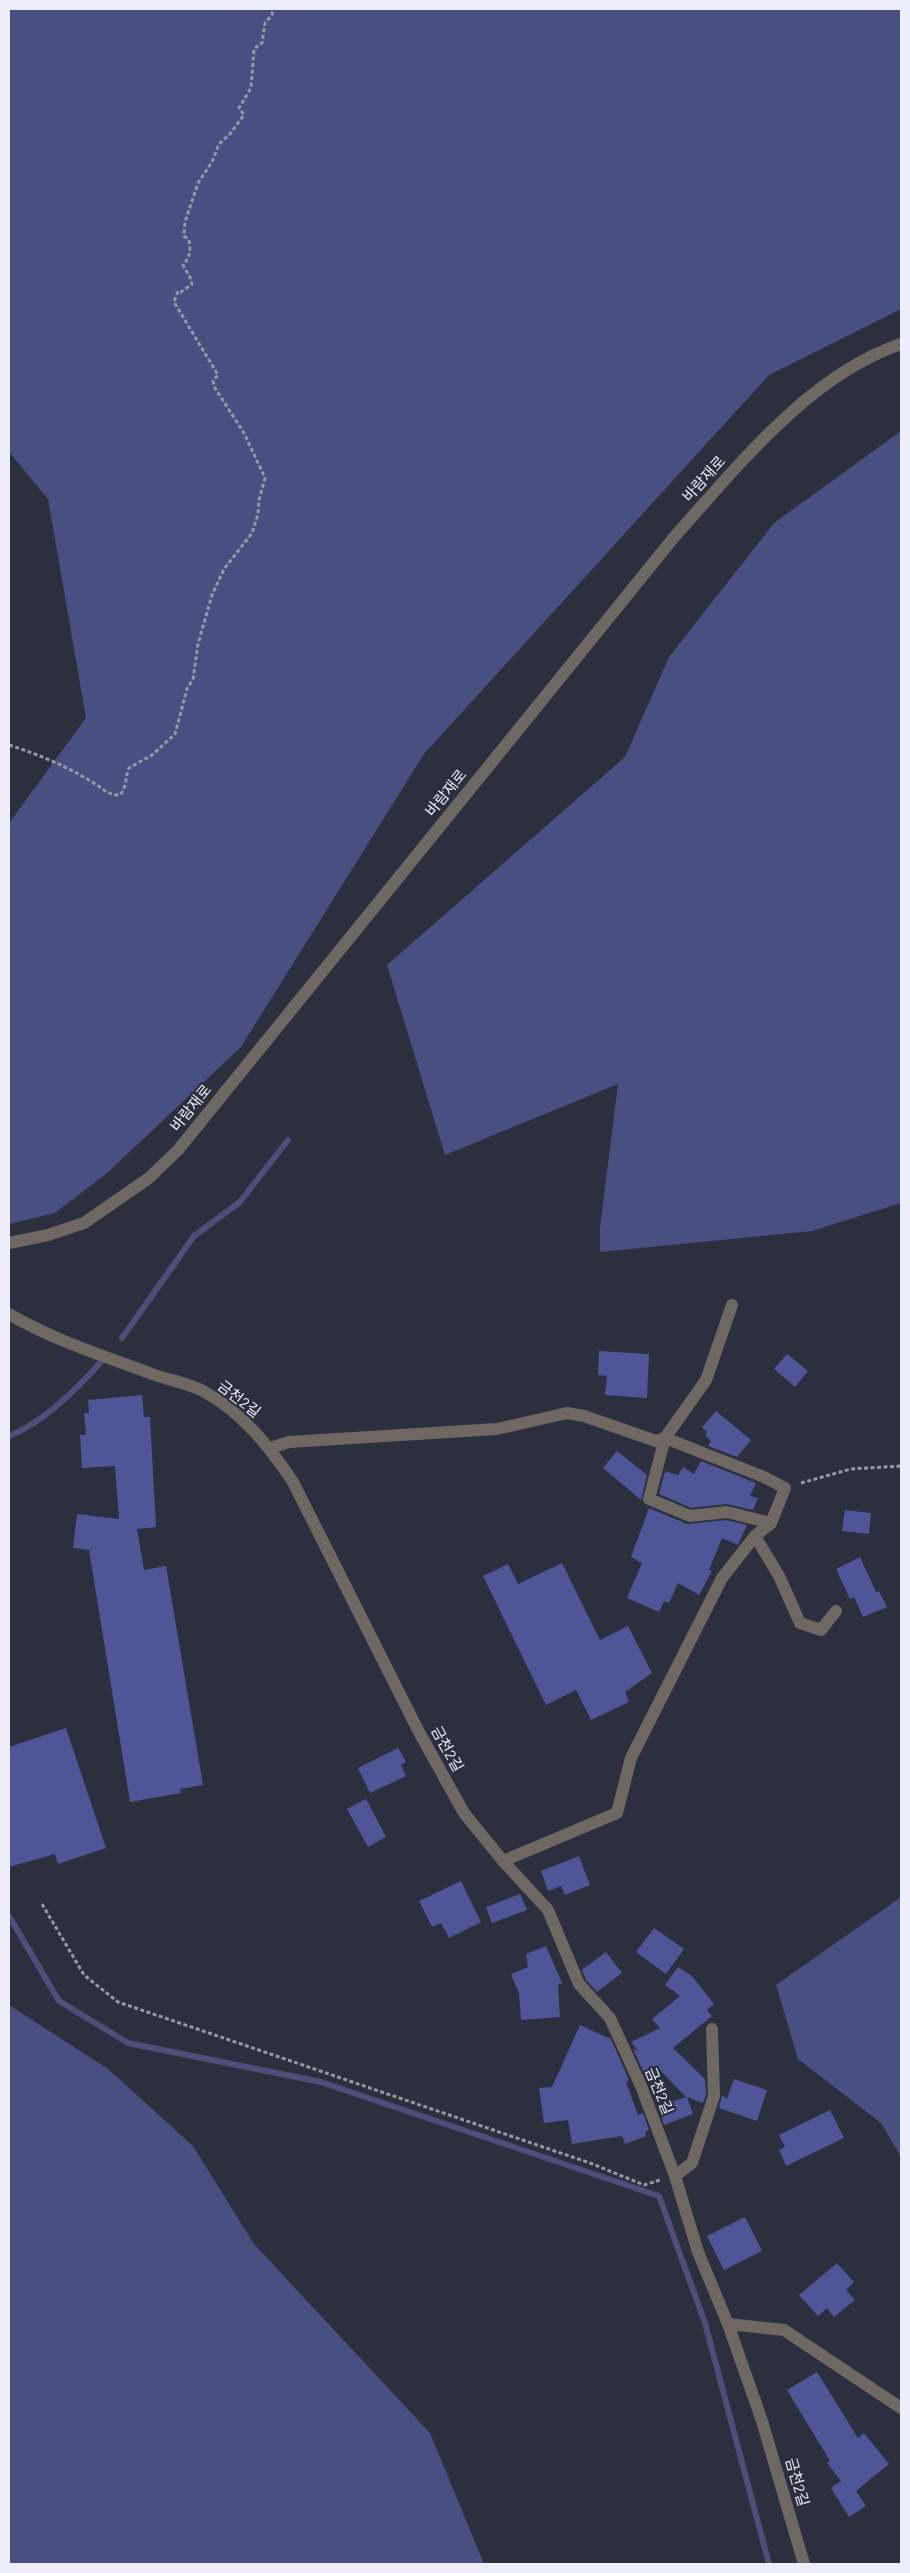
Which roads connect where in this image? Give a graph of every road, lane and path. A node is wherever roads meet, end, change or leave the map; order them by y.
1 (273, 9) edge
2 (901, 344) edge
3 (9, 745) edge
4 (9, 1243) edge
5 (732, 1305) dead end
6 (9, 1314) edge
7 (665, 1438) junction
8 (270, 1448) junction
9 (901, 1466) edge
10 (785, 1488) junction
11 (771, 1523) junction
12 (755, 1536) junction
13 (836, 1610) dead end
14 (503, 1861) junction
15 (42, 1904) dead end
16 (712, 2029) dead end
17 (675, 2176) junction
18 (728, 2324) junction
19 (901, 2408) edge
20 (804, 2564) edge

1 - 3 path
2 - 4 street, 바람재로
5 - 7 street
6 - 8 street, 금천2길
7 - 8 street
7 - 10 street
7 - 11 street
8 - 14 street, 금천2길
9 - 10 path
10 - 11 street
11 - 12 street
12 - 13 street
12 - 14 street
14 - 17 street, 금천2길
15 - 17 path
16 - 17 street
17 - 18 street, 금천2길
18 - 19 street
18 - 20 street, 금천2길

